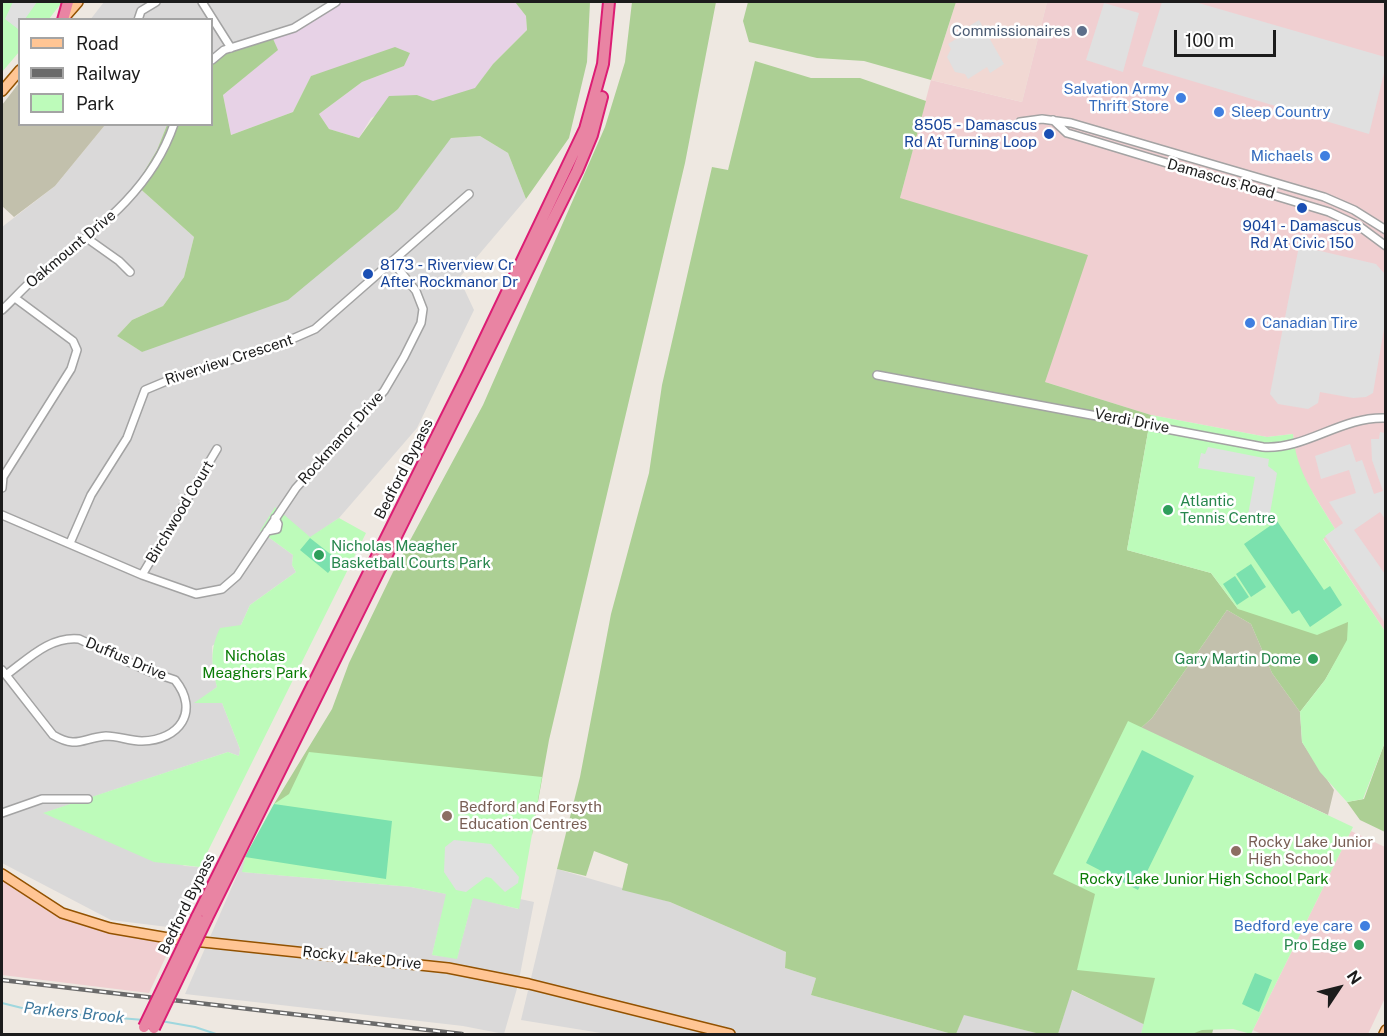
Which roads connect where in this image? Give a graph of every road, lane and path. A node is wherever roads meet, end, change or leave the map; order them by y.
1 (68, 2) edge
2 (78, 2) edge
3 (156, 2) edge
4 (202, 2) edge
5 (336, 2) edge
6 (609, 2) edge
7 (616, 2) edge
8 (64, 18) edge
9 (65, 18) edge
10 (139, 18) edge
11 (212, 18) edge
12 (213, 19) edge
13 (231, 48) junction
14 (213, 59) edge
15 (18, 72) edge
16 (2, 91) edge
17 (1053, 120) junction
18 (1020, 122) dead end
19 (173, 126) edge
20 (469, 194) dead end
21 (1386, 230) edge
22 (88, 238) junction
23 (1386, 246) edge
24 (392, 261) junction
25 (130, 272) dead end
26 (15, 298) junction
27 (2, 310) edge
28 (877, 375) dead end
29 (1385, 418) edge
30 (217, 449) dead end
31 (2, 488) edge
32 (2, 515) edge
33 (70, 543) junction
34 (142, 575) junction
35 (4, 673) edge
36 (88, 799) dead end
37 (2, 813) edge
38 (2, 874) edge
39 (202, 917) junction
40 (147, 1031) edge
41 (729, 1035) edge

1 - 8 highway
2 - 9 main road
3 - 10 street
4 - 11 street
5 - 13 street
6 - 39 highway, Bedford Bypass
7 - 39 highway, Bedford Bypass
12 - 13 street
13 - 14 street
15 - 16 main road
17 - 18 street, Damascus Road
17 - 21 street, Damascus Road
17 - 23 street, Damascus Road
19 - 22 street, Oakmount Drive
20 - 24 street, Riverview Crescent
22 - 25 street
22 - 26 street, Oakmount Drive
24 - 33 street, Riverview Crescent
24 - 34 street, Rockmanor Drive
26 - 27 street, Oakmount Drive
26 - 31 street
28 - 29 street, Verdi Drive
30 - 34 street, Birchwood Court
32 - 33 street, Rockmanor Drive
33 - 34 street, Rockmanor Drive
35 - 35 street, Duffus Drive
36 - 37 street
38 - 41 main road, Rocky Lake Drive
39 - 40 highway, Bedford Bypass, bridge

